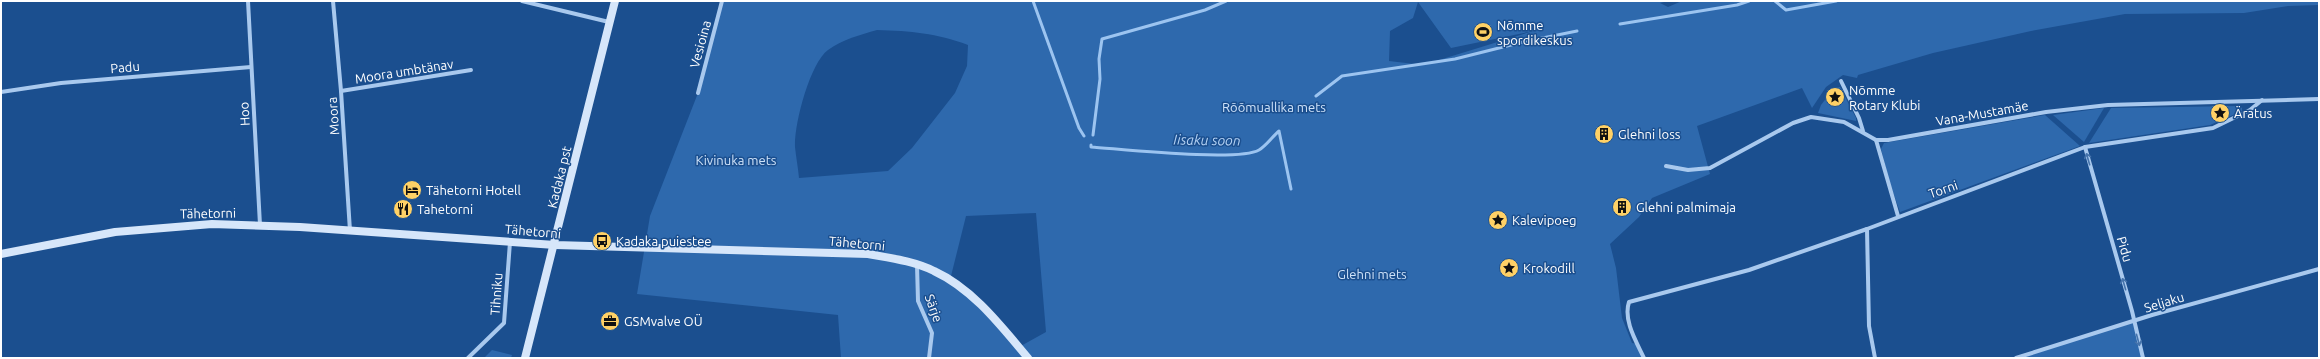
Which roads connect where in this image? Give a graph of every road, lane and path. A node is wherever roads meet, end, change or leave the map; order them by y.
1 (248, 1) edge
2 (333, 1) edge
3 (522, 1) edge
4 (615, 1) edge
5 (722, 1) edge
6 (610, 22) junction
7 (251, 67) junction
8 (470, 70) dead end
9 (1841, 81) dead end
10 (341, 91) junction
11 (1, 92) edge
12 (698, 93) dead end
13 (2319, 99) edge
14 (2262, 100) junction
15 (1863, 131) junction
16 (1876, 140) junction
17 (2085, 147) junction
18 (1666, 166) dead end
19 (1898, 216) junction
20 (260, 225) junction
21 (1867, 229) junction
22 (350, 231) junction
23 (510, 242) junction
24 (555, 245) junction
25 (1, 254) edge
26 (917, 265) junction
27 (2319, 269) edge
28 (2134, 322) junction
29 (468, 358) edge
30 (525, 358) edge
31 (929, 358) edge
32 (1028, 358) edge
33 (1644, 358) edge
34 (1875, 358) edge
35 (2016, 358) edge
36 (2143, 358) edge

1 - 7 street, Hoo
2 - 10 street, Moora
3 - 6 street
4 - 6 street, Kadaka pst
5 - 12 street, Vesioina
6 - 24 street, Kadaka pst
7 - 11 street, Padu
7 - 20 street, Hoo
8 - 10 street, Moora umbtänav
9 - 15 street
10 - 22 street, Moora
13 - 14 street, Vana-Mustamäe
14 - 16 street, Vana-Mustamäe
14 - 17 street, Torni
15 - 16 street
15 - 18 street
16 - 19 street
17 - 19 street, Torni
28 -> 17 street, Pidu
19 - 21 street, Torni
20 - 22 street, Tähetorni
20 - 25 street, Tähetorni
21 - 33 street, Torni
21 - 34 street
22 - 23 street, Tähetorni
23 - 24 street, Tähetorni
23 - 29 street, Tihniku
24 - 26 street, Tähetorni
24 - 30 street, Kadaka pst
26 - 31 street, Särje
26 - 32 street, Tähetorni
27 - 28 street, Seljaku
28 - 35 street, Seljaku
28 -> 36 street, Pidu

